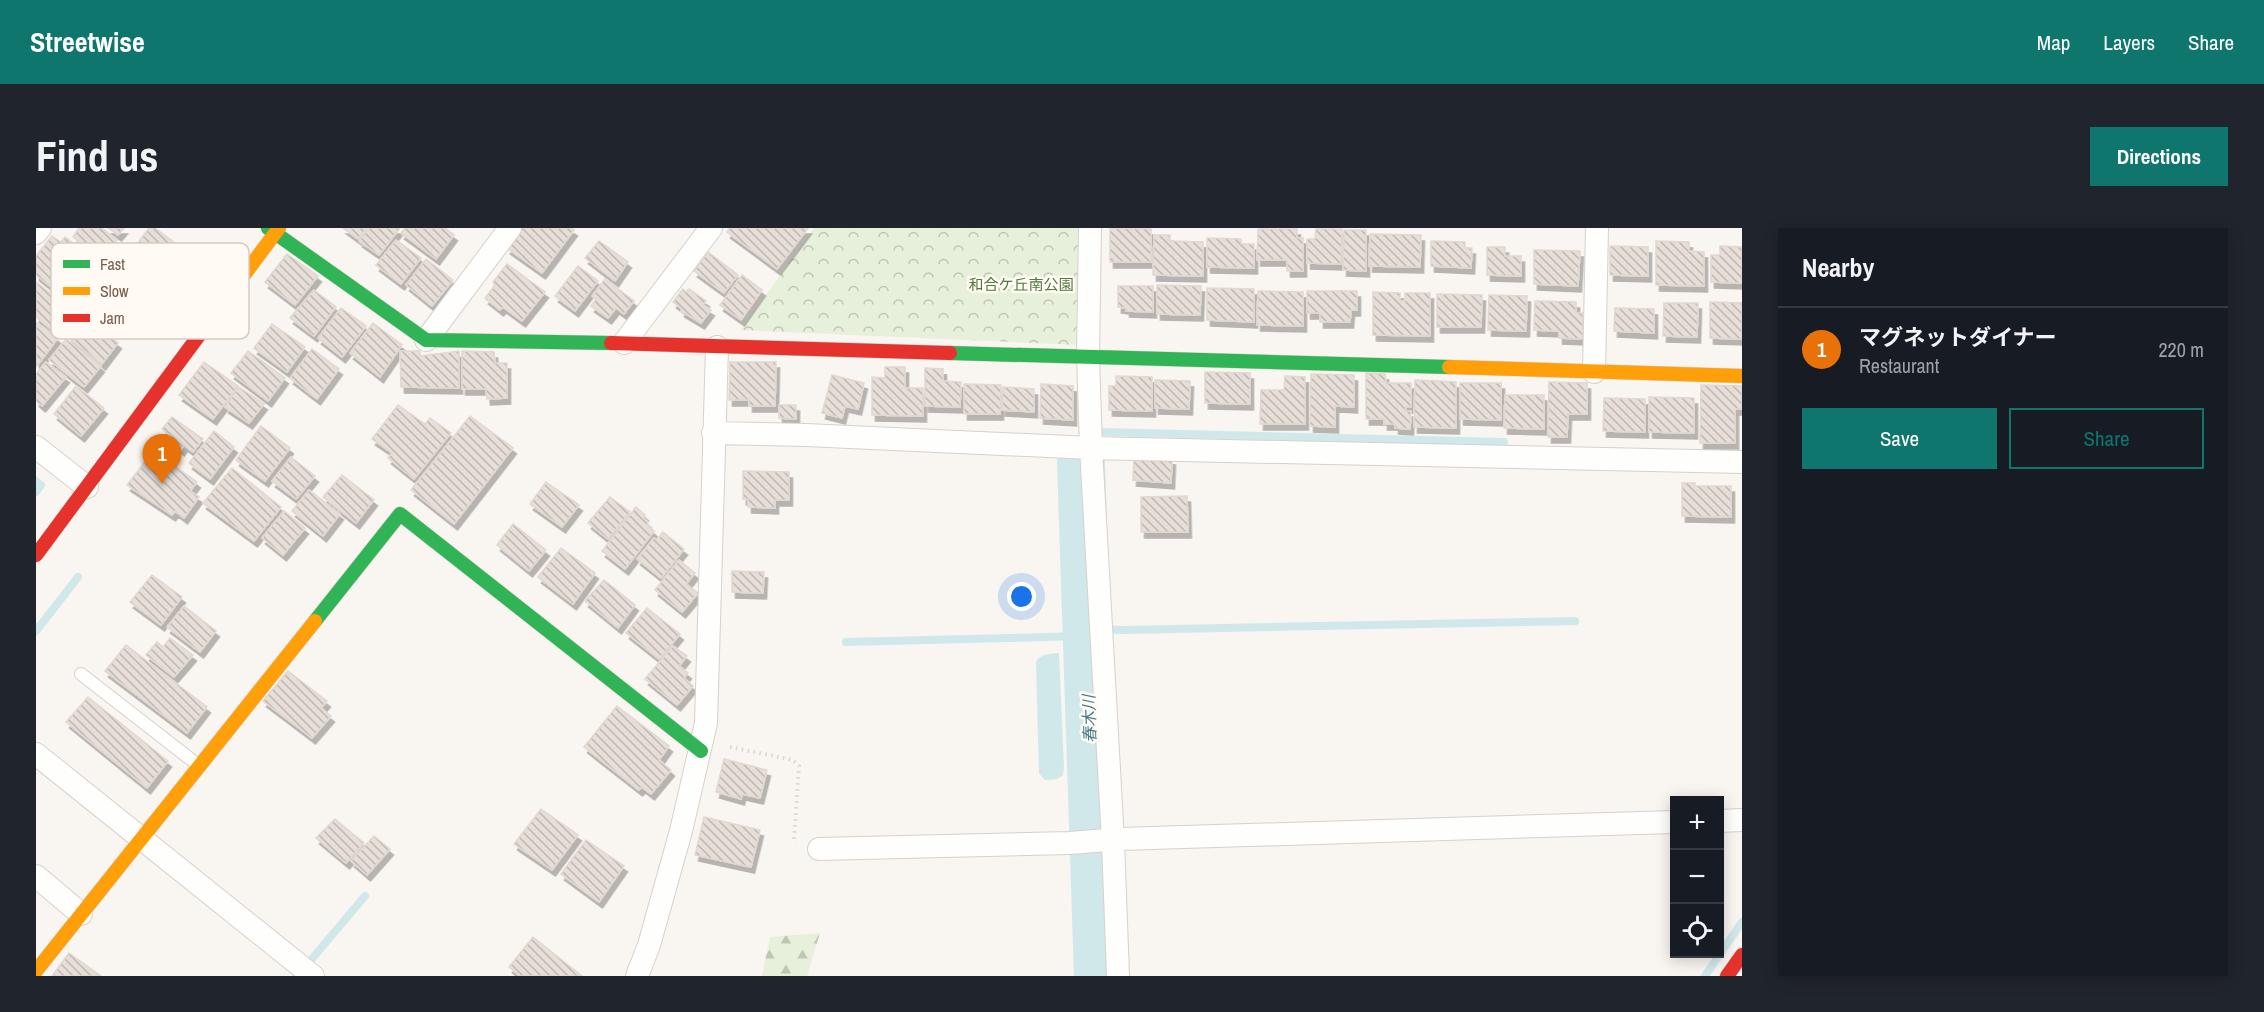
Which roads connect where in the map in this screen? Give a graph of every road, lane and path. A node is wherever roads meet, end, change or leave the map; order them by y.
1 (40, 228) edge
2 (510, 228) edge
3 (711, 228) edge
4 (1090, 228) edge
5 (1597, 228) edge
6 (274, 230) edge
7 (36, 234) edge
8 (249, 264) edge
9 (195, 339) edge
10 (426, 340) junction
11 (624, 343) junction
12 (717, 347) junction
13 (1088, 356) junction
14 (1594, 372) junction
15 (1742, 376) edge
16 (713, 433) junction
17 (36, 447) edge
18 (1091, 448) junction
19 (1742, 462) edge
20 (87, 487) junction
21 (36, 555) edge
22 (81, 674) dead end
23 (702, 746) junction
24 (36, 754) edge
25 (199, 766) junction
26 (1742, 820) edge
27 (1724, 821) edge
28 (1670, 822) edge
29 (140, 839) junction
30 (1113, 841) junction
31 (819, 849) joint
32 (36, 876) edge
33 (81, 914) junction
34 (1742, 955) edge
35 (36, 971) edge
36 (313, 976) edge
37 (637, 976) edge
38 (1118, 976) edge
39 (1727, 976) edge

1 - 7 street
2 - 10 street
3 - 11 street
4 - 13 street
5 - 14 street
6 - 8 street
6 - 10 street
9 - 20 street
10 - 11 street
11 - 12 street
12 - 13 street
12 - 16 street
13 - 14 street
13 - 18 street
14 - 15 street
16 - 18 street
16 - 23 street
17 - 20 street
18 - 19 street
18 - 30 street
20 - 21 street
22 - 25 lane
23 - 25 street
23 - 31 path
23 - 37 street
24 - 29 street
25 - 29 street
26 - 27 street
28 - 30 street
29 - 33 street
29 - 36 street
30 - 31 street
30 - 38 street
32 - 33 street
33 - 35 street
34 - 39 street

